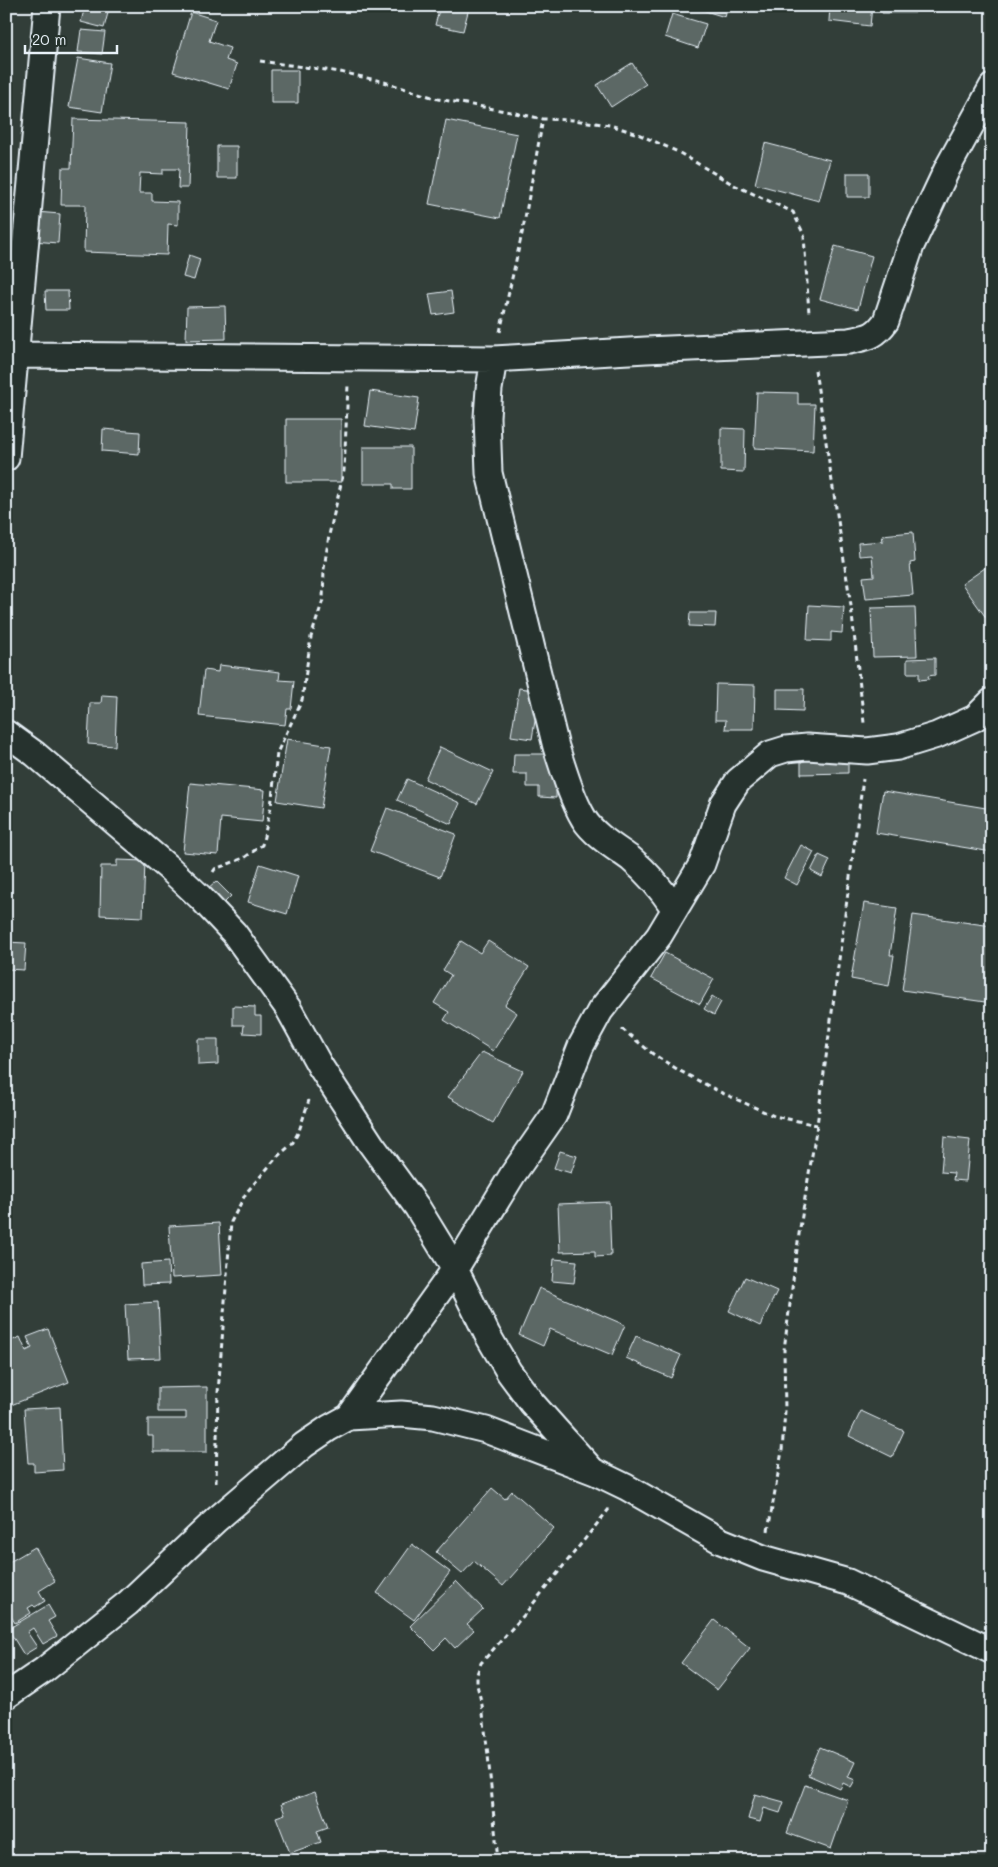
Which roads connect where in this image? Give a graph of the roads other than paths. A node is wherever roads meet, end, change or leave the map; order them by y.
1 (47, 6) edge
2 (992, 87) edge
3 (16, 355) junction
4 (494, 359) junction
5 (6, 458) edge
6 (992, 702) edge
7 (6, 733) edge
8 (674, 908) junction
9 (455, 1269) junction
10 (349, 1417) junction
11 (595, 1472) junction
12 (992, 1651) edge
13 (6, 1696) edge

1 - 3 street
2 - 4 street
3 - 4 street
3 - 5 street
4 - 8 street
6 - 8 street
7 - 9 street
8 - 9 street
9 - 10 street
9 - 11 street
10 - 11 street
10 - 13 street
11 - 12 street

